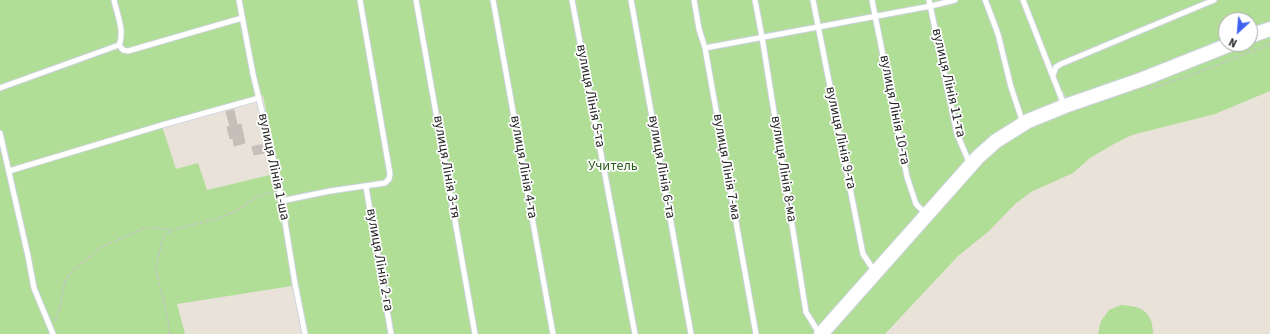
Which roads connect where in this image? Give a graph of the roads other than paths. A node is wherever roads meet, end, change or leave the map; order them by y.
1 (114, 0) edge
2 (239, 0) edge
3 (360, 0) edge
4 (416, 0) edge
5 (493, 0) edge
6 (572, 0) edge
7 (631, 0) edge
8 (694, 0) edge
9 (755, 0) edge
10 (813, 0) edge
11 (872, 0) edge
12 (929, 0) edge
13 (955, 0) edge
14 (985, 0) edge
15 (1023, 0) edge
16 (1214, 0) edge
17 (931, 6) junction
18 (875, 16) junction
19 (242, 18) junction
20 (818, 27) junction
21 (1270, 29) edge
22 (1258, 33) edge
23 (762, 37) junction
24 (119, 45) junction
25 (705, 48) junction
26 (1218, 49) edge
27 (1053, 75) junction
28 (0, 88) edge
29 (259, 98) junction
30 (1065, 106) junction
31 (1023, 123) junction
32 (0, 133) edge
33 (970, 165) junction
34 (9, 171) junction
35 (366, 187) junction
36 (281, 201) junction
37 (926, 214) junction
38 (875, 273) junction
39 (52, 332) edge
40 (305, 334) edge
41 (391, 334) edge
42 (475, 334) edge
43 (553, 334) edge
44 (635, 334) edge
45 (691, 334) edge
46 (756, 334) edge
47 (820, 334) edge

1 - 24 lane
2 - 19 lane, вулиця Лінія 1-ша
3 - 35 lane
4 - 42 lane, вулиця Лінія 3-тя
5 - 43 lane, вулиця Лінія 4-та
6 - 44 lane, вулиця Лінія 5-та
7 - 45 lane, вулиця Лінія 6-та
8 - 25 lane, вулиця Лінія 7-ма
9 - 23 lane, вулиця Лінія 8-ма
10 - 20 lane, вулиця Лінія 9-та
11 - 18 lane, вулиця Лінія 10-та
12 - 17 lane, вулиця Лінія 11-та
13 - 17 lane
14 - 31 lane
15 - 27 lane
16 - 27 lane
17 - 18 lane
17 - 33 lane, вулиця Лінія 11-та
18 - 20 lane
18 - 37 lane, вулиця Лінія 10-та
19 - 24 lane
19 - 29 lane, вулиця Лінія 1-ша
20 - 23 lane
20 - 38 lane, вулиця Лінія 9-та
21 - 22 main road
23 - 25 lane
23 - 47 lane, вулиця Лінія 8-ма
24 - 28 lane
25 - 46 lane, вулиця Лінія 7-ма
26 - 30 main road
27 - 30 lane
29 - 34 lane
29 - 36 lane, вулиця Лінія 1-ша
30 - 31 main road
31 - 33 main road
32 - 34 lane
33 - 37 main road
34 - 39 lane
35 - 36 lane
35 - 41 lane, вулиця Лінія 2-га
36 - 40 lane, вулиця Лінія 1-ша
37 - 38 main road
38 - 47 main road

